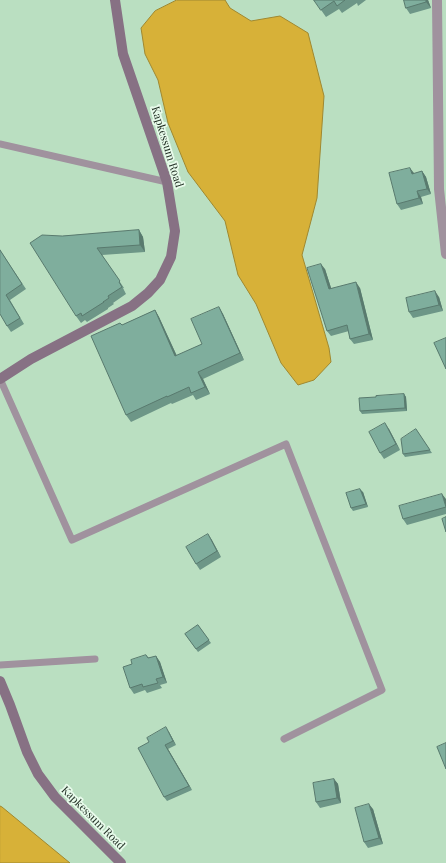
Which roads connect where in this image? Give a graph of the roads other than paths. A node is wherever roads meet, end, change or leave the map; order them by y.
1 (116, 0) edge
2 (438, 0) edge
3 (0, 144) edge
4 (167, 182) junction
5 (446, 254) edge
6 (0, 379) edge
7 (95, 658) dead end
8 (0, 665) edge
9 (0, 681) edge
10 (284, 739) dead end
11 (120, 863) edge

1 - 4 street, Kapkessum Road
2 - 5 street
3 - 4 lane
4 - 6 street, Kapkessum Road
6 - 10 lane
7 - 8 lane
9 - 11 street, Kapkessum Road

